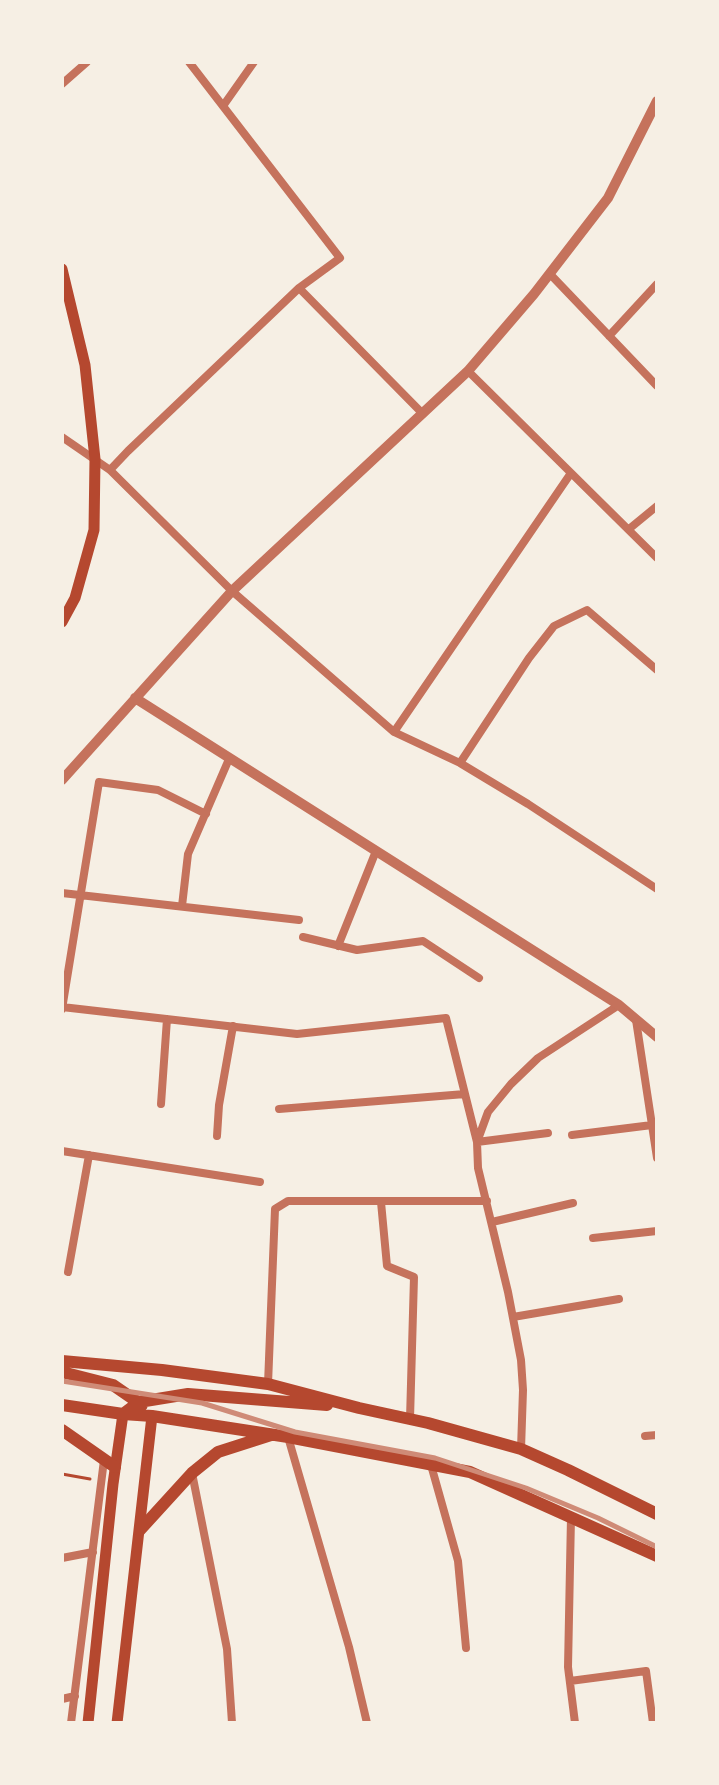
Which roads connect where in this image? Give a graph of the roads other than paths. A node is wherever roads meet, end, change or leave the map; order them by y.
1 (87, 62) edge
2 (189, 62) edge
3 (254, 62) edge
4 (62, 84) edge
5 (657, 101) edge
6 (223, 106) junction
7 (62, 269) edge
8 (550, 274) junction
9 (657, 284) edge
10 (299, 288) junction
11 (609, 336) junction
12 (468, 371) junction
13 (657, 386) edge
14 (423, 414) junction
15 (62, 437) edge
16 (95, 459) junction
17 (110, 470) junction
18 (571, 473) junction
19 (657, 506) edge
20 (629, 529) junction
21 (657, 558) edge
22 (232, 591) junction
23 (62, 622) edge
24 (657, 670) edge
25 (135, 698) junction
26 (394, 732) junction
27 (229, 759) junction
28 (460, 763) junction
29 (62, 780) edge
30 (206, 814) junction
31 (376, 851) junction
32 (657, 889) edge
33 (62, 893) edge
34 (82, 895) junction
35 (182, 906) junction
36 (299, 920) dead end
37 (303, 937) dead end
38 (338, 946) junction
39 (479, 978) dead end
40 (619, 1005) junction
41 (62, 1008) edge
42 (167, 1019) junction
43 (636, 1020) junction
44 (233, 1026) junction
45 (657, 1037) edge
46 (465, 1094) junction
47 (161, 1104) dead end
48 (279, 1109) dead end
49 (652, 1125) junction
50 (548, 1133) dead end
51 (572, 1135) dead end
52 (217, 1136) dead end
53 (477, 1142) junction
54 (62, 1151) edge
55 (89, 1155) junction
56 (657, 1158) edge
57 (260, 1182) dead end
58 (487, 1201) junction
59 (381, 1202) junction
60 (573, 1203) dead end
61 (492, 1222) junction
62 (657, 1231) edge
63 (593, 1238) dead end
64 (68, 1272) dead end
65 (619, 1299) dead end
66 (513, 1317) junction
67 (62, 1361) edge
68 (62, 1372) edge
69 (268, 1384) junction
70 (139, 1402) junction
71 (62, 1405) edge
72 (359, 1408) junction
73 (123, 1414) junction
74 (152, 1416) junction
75 (410, 1419) junction
76 (62, 1430) edge
77 (657, 1435) edge
78 (281, 1436) junction
79 (645, 1436) dead end
80 (68, 1438) edge
81 (521, 1449) junction
82 (110, 1464) junction
83 (431, 1465) junction
84 (192, 1473) junction
85 (657, 1514) edge
86 (571, 1517) junction
87 (140, 1530) junction
88 (93, 1552) junction
89 (657, 1556) edge
90 (62, 1558) edge
91 (466, 1648) dead end
92 (570, 1681) junction
93 (75, 1696) junction
94 (62, 1699) edge
95 (71, 1723) edge
96 (88, 1723) edge
97 (117, 1723) edge
98 (232, 1723) edge
99 (367, 1723) edge
100 (575, 1723) edge
101 (653, 1723) edge

1 - 4 street
2 - 6 street
3 - 6 street
5 - 8 street
6 - 10 street
7 - 16 main road
8 - 11 street
8 - 12 street
9 - 11 street
10 - 14 street
10 - 17 street
11 - 13 street
12 - 14 street
12 - 18 street
14 - 22 street
15 - 16 street
16 - 17 street
16 - 23 main road
17 - 22 street
18 - 20 street
18 - 26 street
19 - 20 street
20 - 21 street
22 - 25 street
22 - 26 street
24 - 28 street
25 - 27 street
25 - 29 street
26 - 28 street
27 - 30 street
27 - 31 street
28 - 32 street
30 - 34 street
30 - 35 street
31 - 38 street
31 - 40 street
33 - 34 street
34 - 35 street
34 - 41 street
35 - 36 street
37 - 38 street
38 - 39 street
40 - 43 street
40 - 53 street
41 - 42 street
42 - 44 street
42 - 47 street
43 - 45 street
43 - 49 street
44 - 46 street
44 - 52 street
46 - 48 street
46 - 53 street
49 - 51 street
49 - 56 street
50 - 53 street
53 - 58 street
54 - 55 street
55 - 57 street
55 - 64 street
58 - 59 street
58 - 61 street
59 - 69 street
59 - 75 street
60 - 61 street
61 - 66 street
62 - 63 street
65 - 66 street
66 - 81 street
67 - 69 main road
68 - 70 main road
69 - 72 main road
70 - 72 main road
70 - 73 main road
70 - 74 main road
71 - 73 main road
72 - 75 main road
73 - 74 main road
73 - 82 main road
74 - 78 main road
74 - 87 main road
75 - 81 main road
76 - 80 main road
77 - 79 street
78 - 83 main road
78 - 84 main road
78 - 99 street
80 - 82 main road
81 - 85 main road
82 - 88 street
82 - 96 main road
83 - 86 main road
83 - 91 street
84 - 87 main road
84 - 98 street
86 - 89 main road
86 - 92 street
87 - 97 main road
88 - 90 street
88 - 93 street
92 - 100 street
92 - 101 street
93 - 94 street
93 - 95 street

